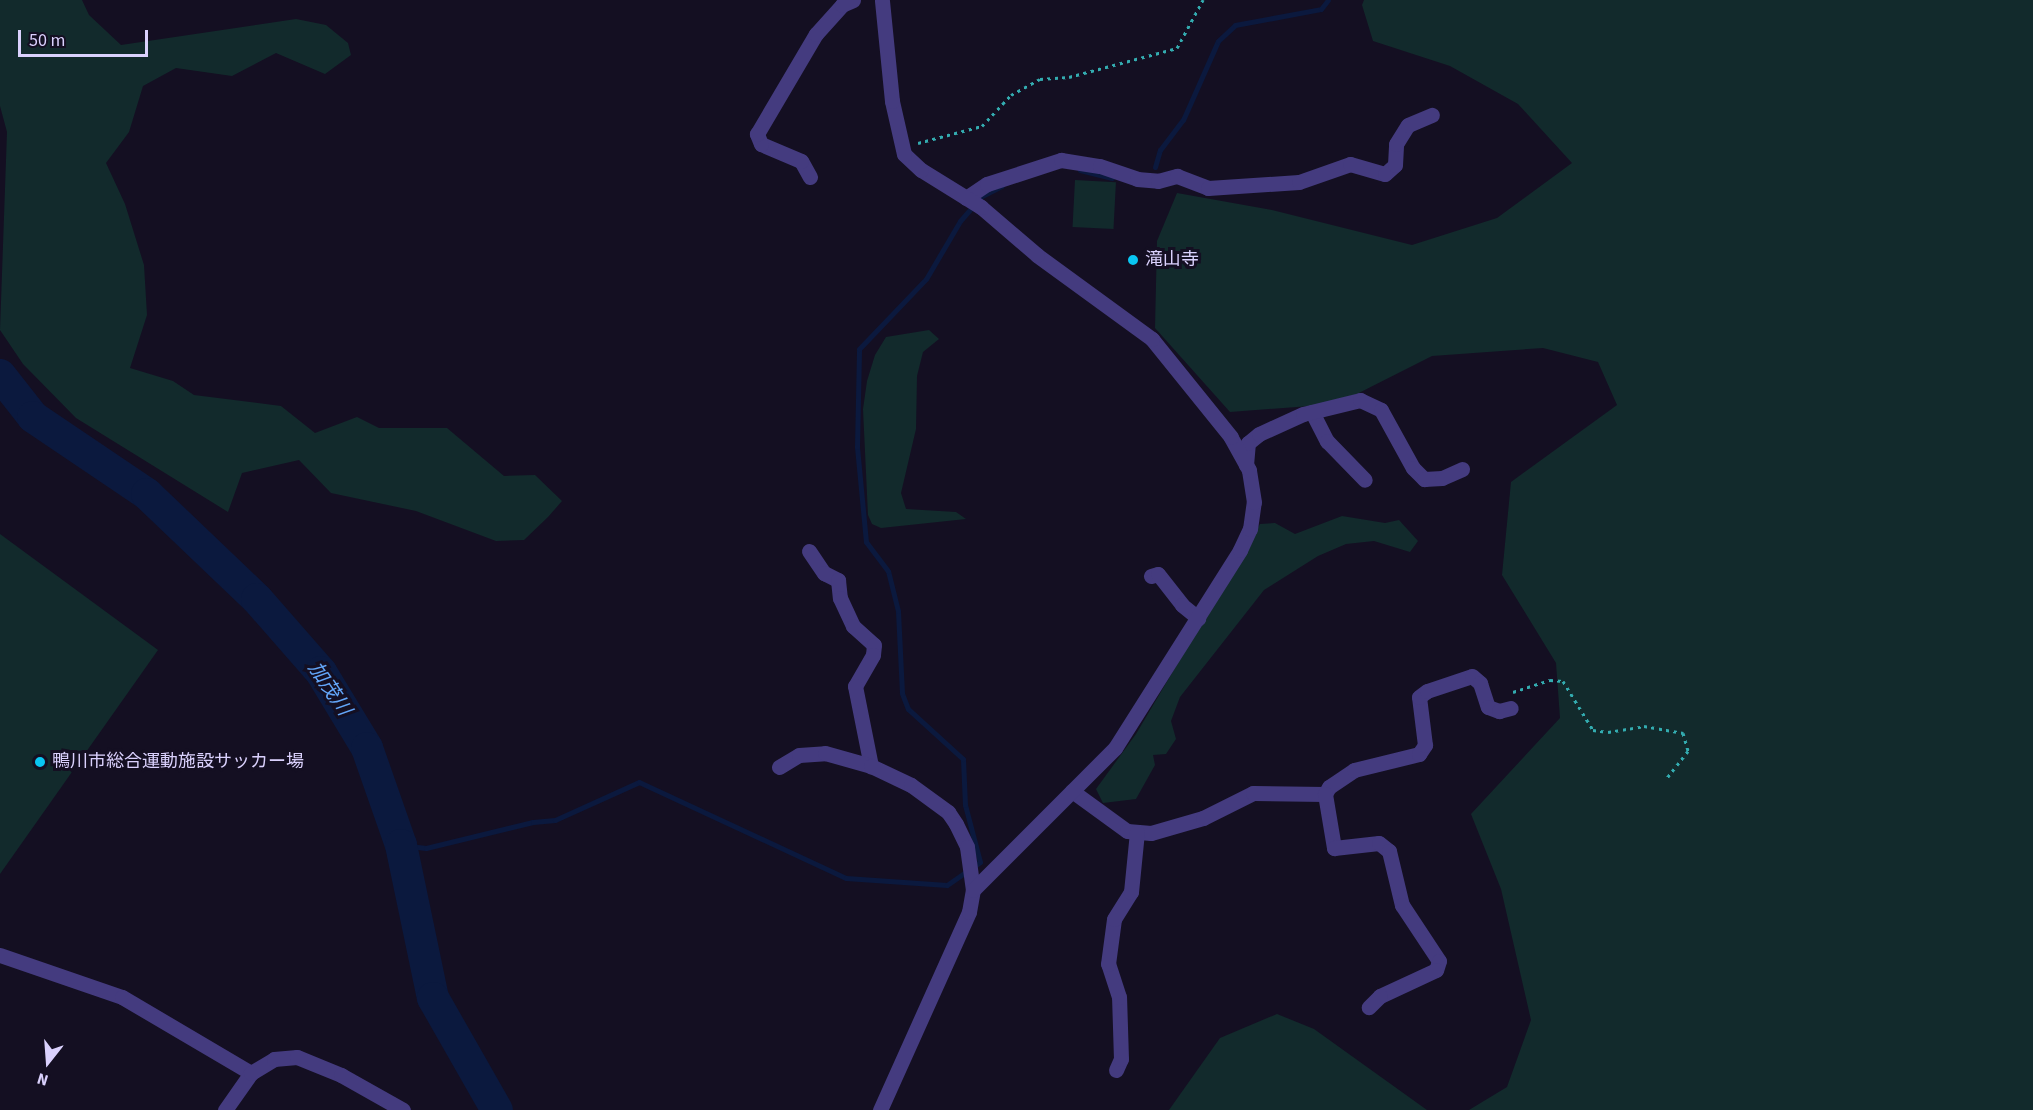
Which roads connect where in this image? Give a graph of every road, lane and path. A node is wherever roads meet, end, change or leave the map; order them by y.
1 (853, 0) edge
2 (882, 0) edge
3 (1203, 0) edge
4 (1432, 115) dead end
5 (899, 144) junction
6 (810, 177) dead end
7 (972, 202) junction
8 (1311, 412) junction
9 (1246, 465) junction
10 (1462, 469) dead end
11 (1365, 480) dead end
12 (809, 551) dead end
13 (1151, 576) dead end
14 (1198, 618) junction
15 (1486, 700) junction
16 (1511, 708) dead end
17 (779, 766) dead end
18 (871, 766) junction
19 (1667, 778) dead end
20 (1072, 791) junction
21 (1325, 794) junction
22 (1137, 832) junction
23 (973, 890) junction
24 (0, 955) edge
25 (1370, 1007) dead end
26 (1116, 1070) dead end
27 (251, 1073) junction
28 (225, 1110) edge
29 (403, 1110) edge
30 (880, 1110) edge

1 - 6 street
2 - 5 street
3 - 5 path
4 - 7 street
5 - 7 street
7 - 9 street
8 - 9 street
8 - 10 street
8 - 11 street
9 - 14 street
12 - 18 street
13 - 14 street
14 - 20 street
15 - 16 street
15 - 19 path
15 - 21 street
17 - 18 street
18 - 23 street
20 - 22 street
20 - 23 street
21 - 22 street
21 - 25 street
22 - 26 street
23 - 30 street
24 - 27 street
27 - 28 street
27 - 29 street

